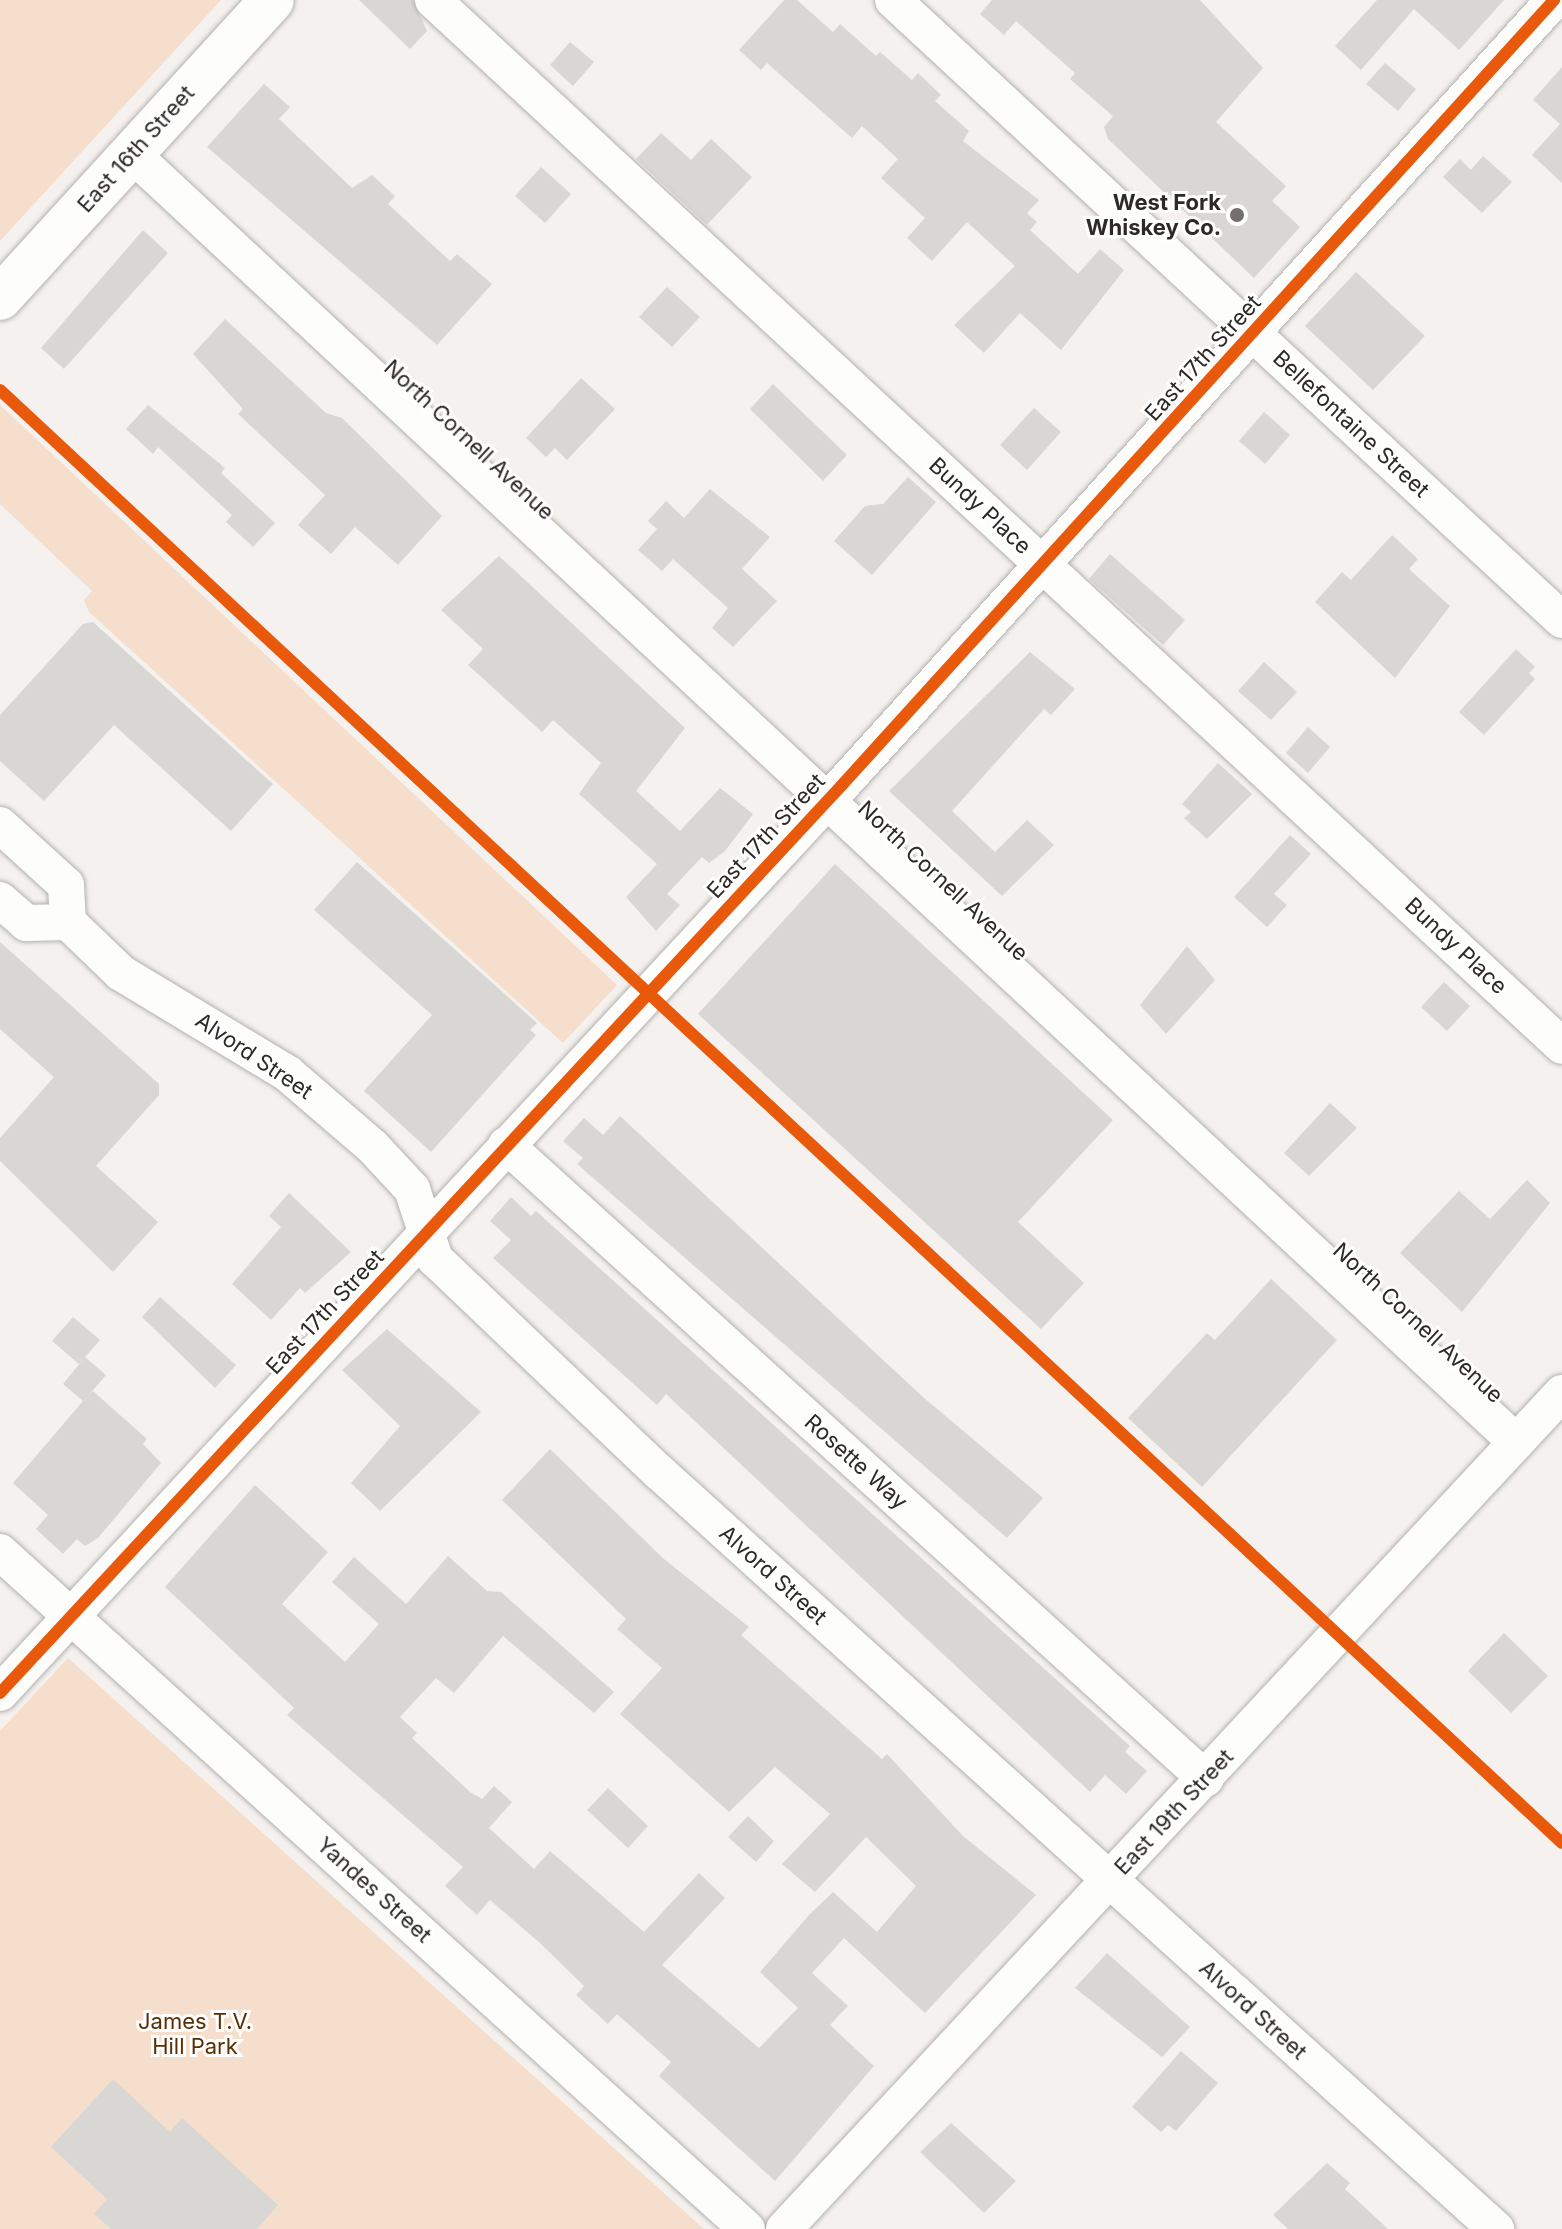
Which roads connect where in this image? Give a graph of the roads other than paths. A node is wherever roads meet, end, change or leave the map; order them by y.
1 (272, 0) edge
2 (433, 0) edge
3 (893, 0) edge
4 (1554, 0) edge
5 (132, 154) junction
6 (0, 298) edge
7 (1253, 333) junction
8 (1043, 564) junction
9 (1562, 620) edge
10 (827, 801) junction
11 (0, 825) edge
12 (0, 900) edge
13 (68, 922) junction
14 (1562, 1046) edge
15 (506, 1145) junction
16 (424, 1235) junction
17 (1562, 1393) edge
18 (1516, 1442) junction
19 (0, 1552) edge
20 (71, 1616) junction
21 (0, 1693) edge
22 (1206, 1779) junction
23 (1109, 1881) junction
24 (747, 2229) edge
25 (784, 2229) edge
26 (1496, 2229) edge

1 - 5 main road, East 16th Street
2 - 8 street, Bundy Place
3 - 7 street, Bellefontaine Street
4 - 7 street, East 17th Street
5 - 6 main road, East 16th Street
5 - 10 street, North Cornell Avenue
7 - 8 street, East 17th Street
7 - 9 street, Bellefontaine Street
8 - 10 street, East 17th Street
8 - 14 street, Bundy Place
10 - 15 street, East 17th Street
10 - 18 street, North Cornell Avenue
11 - 13 street
12 - 13 street
13 - 16 street, Alvord Street
15 - 16 street, East 17th Street
15 - 22 street, Rosette Way
16 - 20 street, East 17th Street
16 - 23 street, Alvord Street
17 - 18 street, East 19th Street
18 - 22 street, East 19th Street
19 - 20 street, Yandes Street
20 - 21 street, East 17th Street
20 - 24 street, Yandes Street
22 - 23 street, East 19th Street
23 - 25 street, East 19th Street
23 - 26 street, Alvord Street

